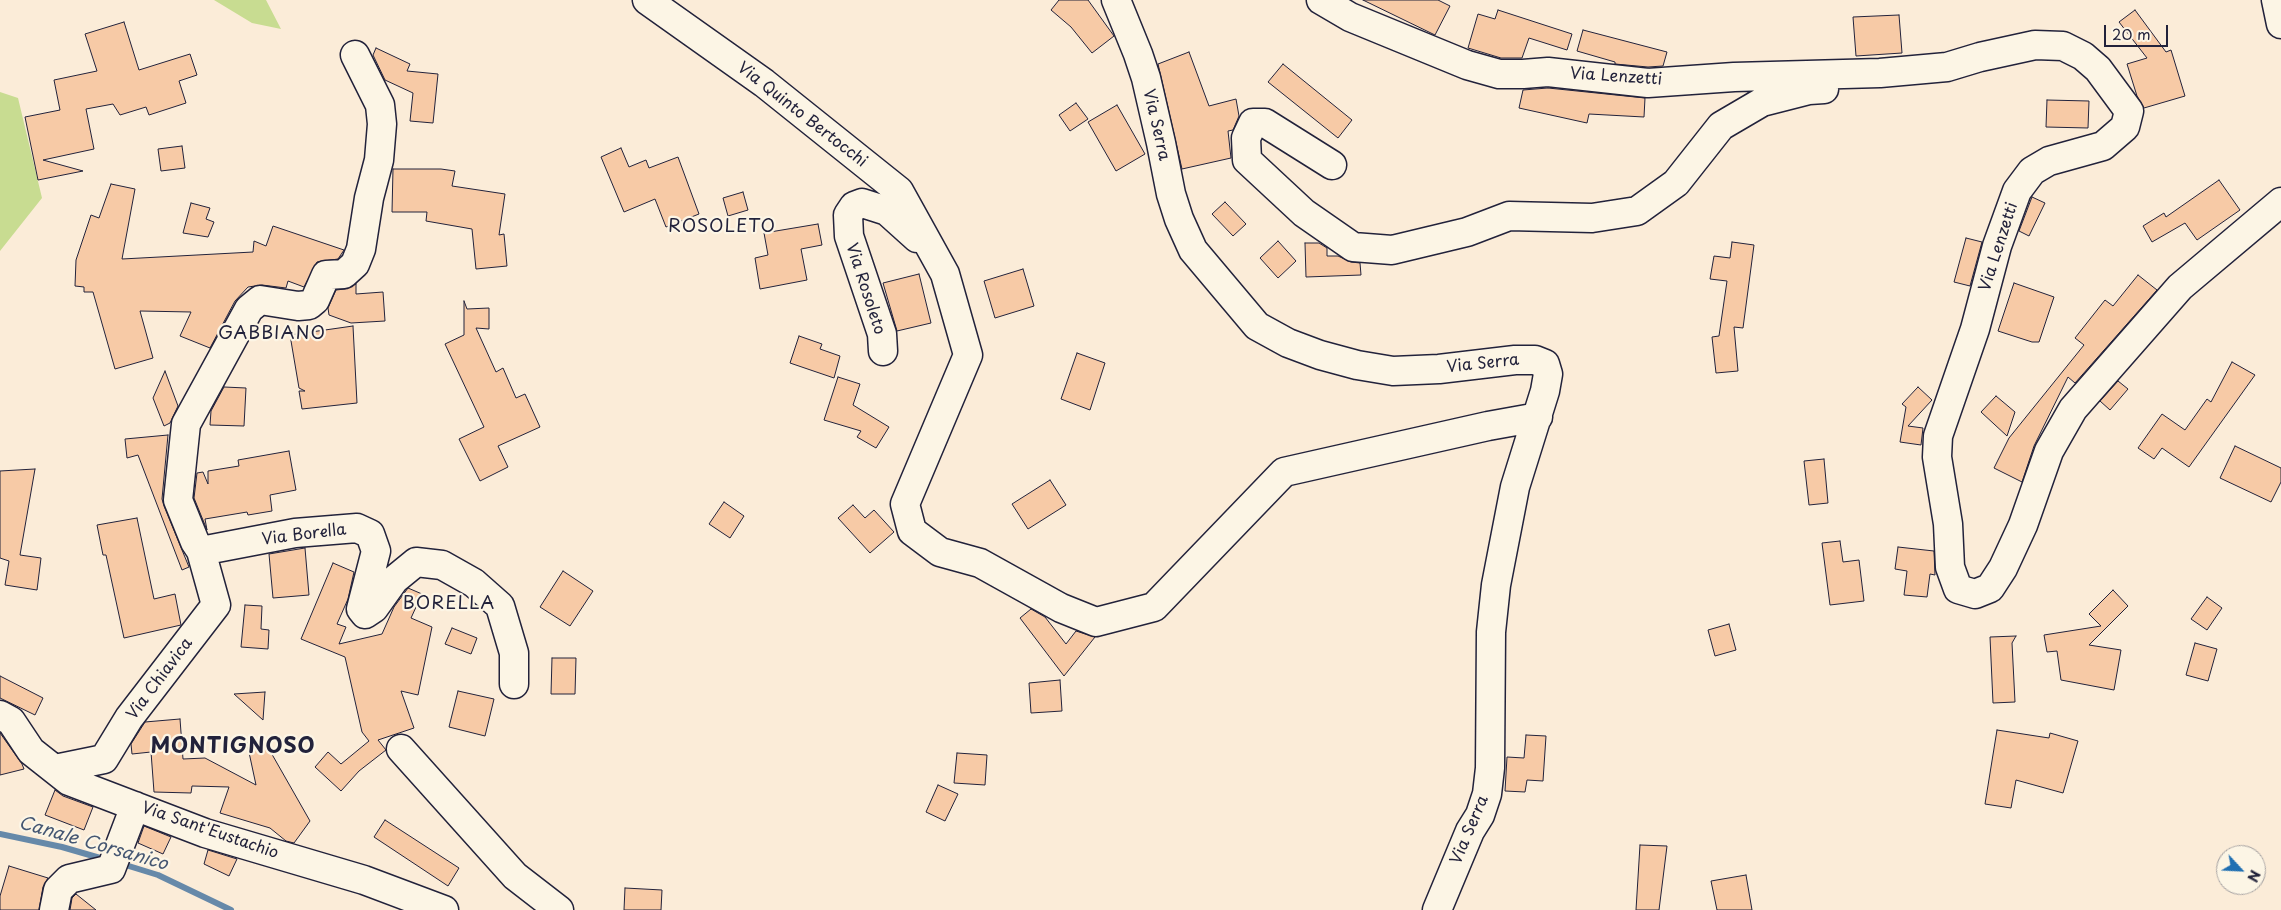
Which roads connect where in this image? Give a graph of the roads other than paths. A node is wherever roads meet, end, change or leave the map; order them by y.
1 (647, 0) edge
2 (1116, 0) edge
3 (1321, 0) edge
4 (2276, 0) edge
5 (2281, 24) edge
6 (355, 55) dead end
7 (1947, 67) junction
8 (1332, 165) dead end
9 (2281, 202) edge
10 (933, 252) junction
11 (882, 351) dead end
12 (1538, 417) junction
13 (201, 551) junction
14 (514, 684) dead end
15 (0, 714) edge
16 (401, 749) dead end
17 (55, 770) junction
18 (134, 806) junction
19 (54, 910) edge
20 (444, 910) edge
21 (559, 910) edge
22 (1437, 910) edge

1 - 10 street, Via Quinto Bertocchi
2 - 12 street, Via Serra
3 - 7 street, Via Lenzetti
4 - 5 street
6 - 13 street
7 - 8 street
7 - 9 street, Via Lenzetti
10 - 11 street, Via Rosoleto
10 - 12 street, Via Quinto Bertocchi
12 - 22 street, Via Serra
13 - 14 street, Via Borella
13 - 17 street, Via Chiavica
15 - 17 street, Via Sant'Eustachio
16 - 21 street
17 - 18 street, Via Sant'Eustachio
18 - 19 street
18 - 20 street, Via Sant'Eustachio

